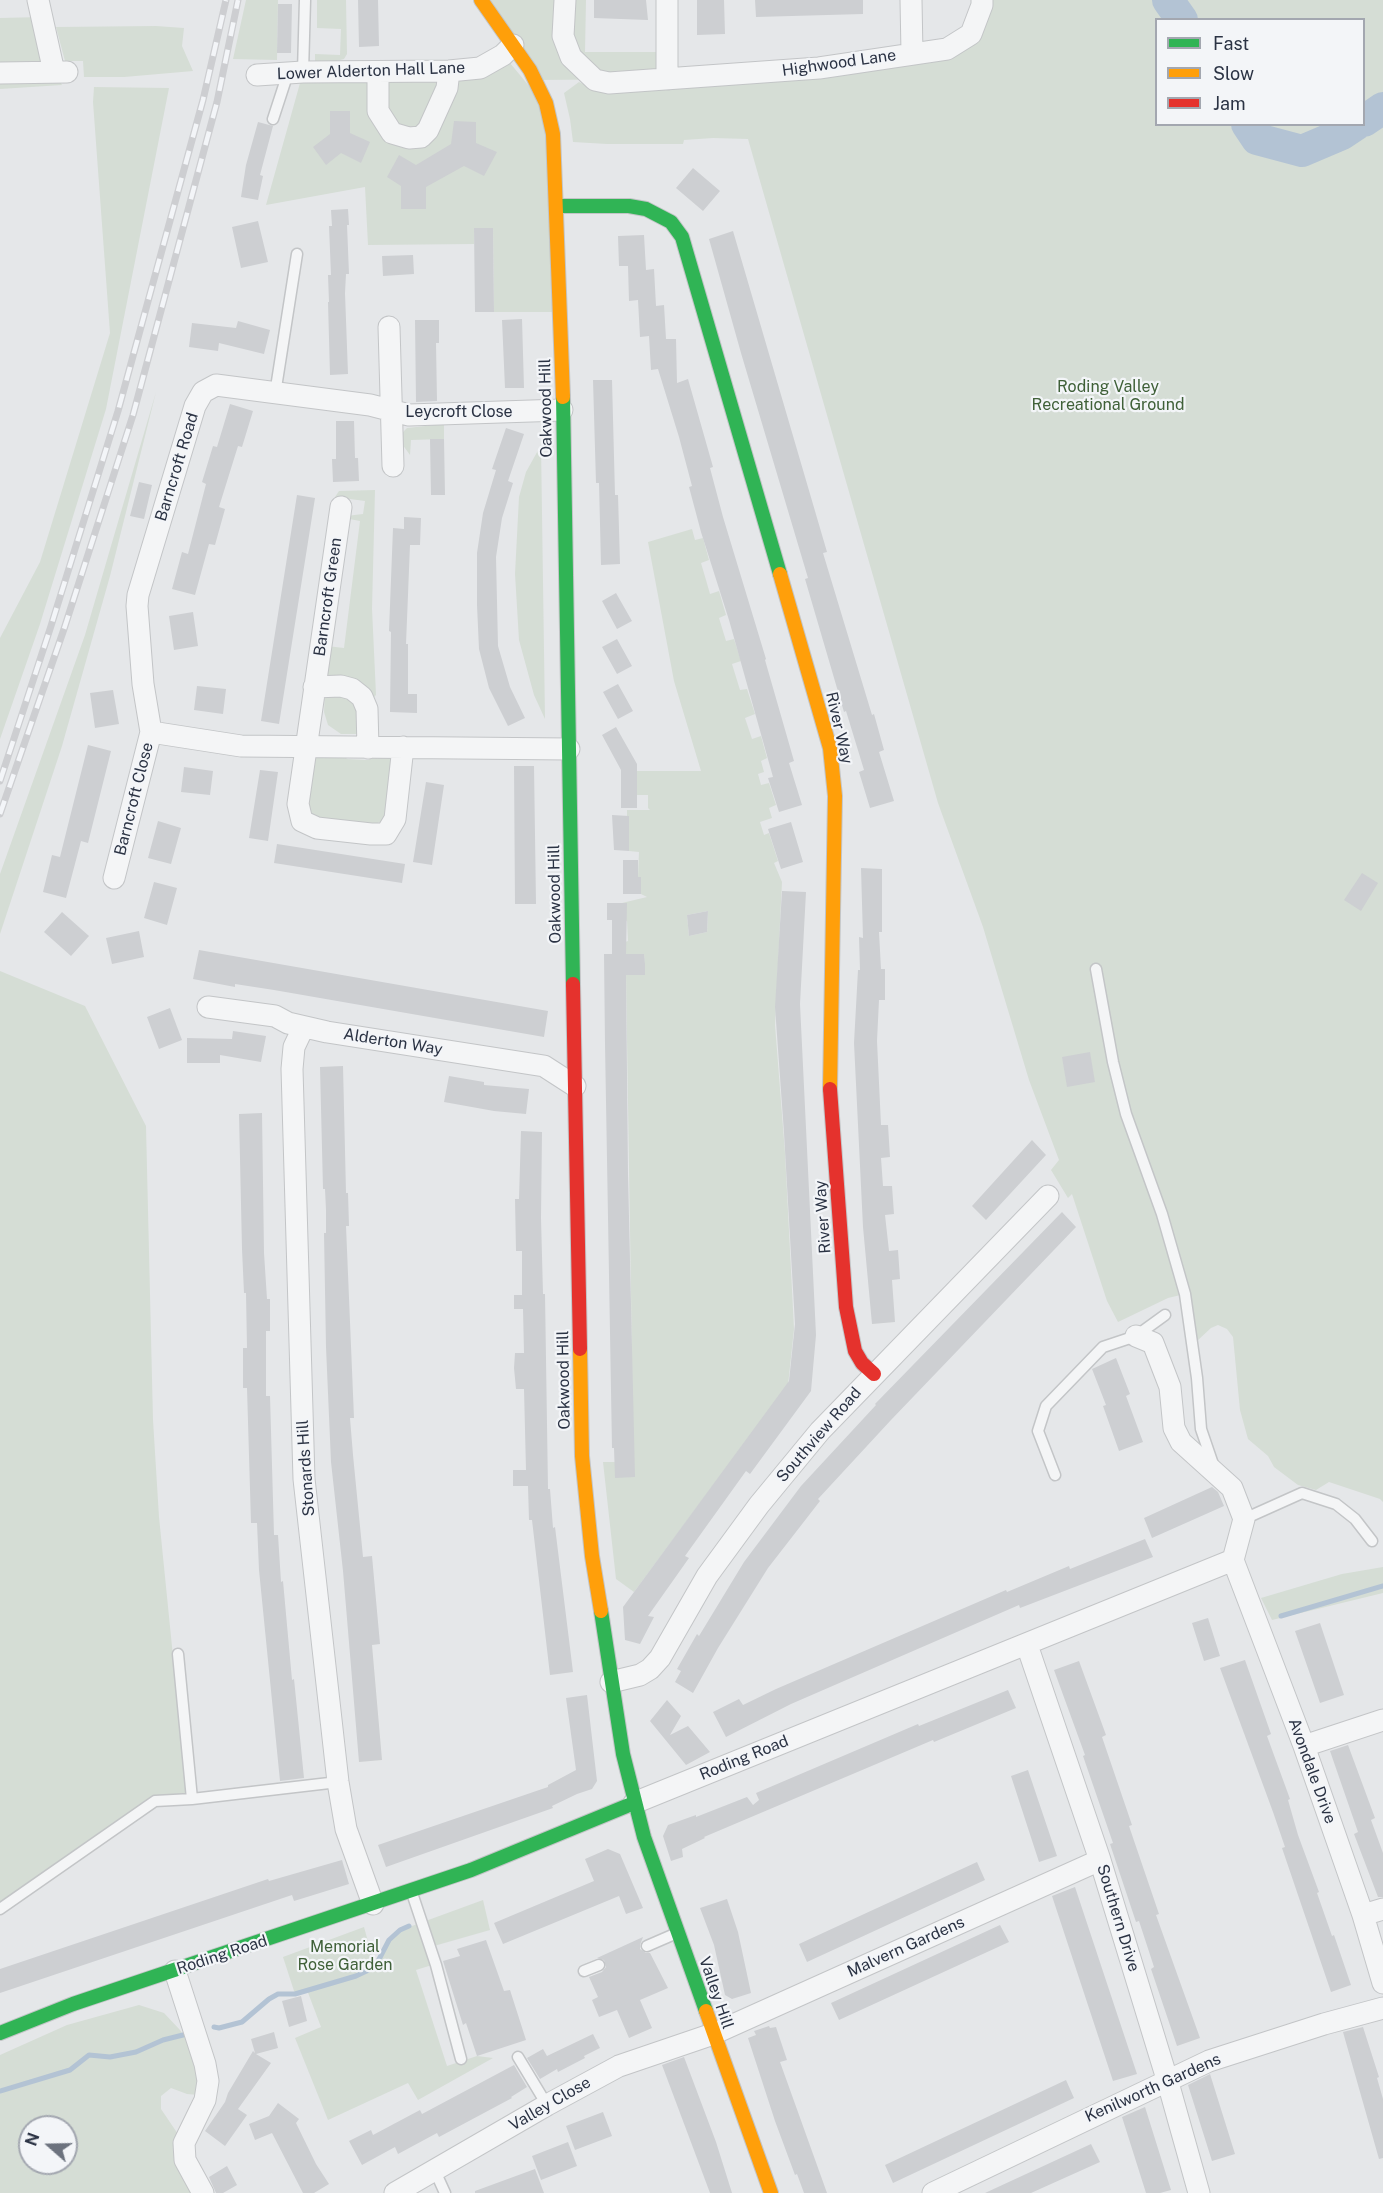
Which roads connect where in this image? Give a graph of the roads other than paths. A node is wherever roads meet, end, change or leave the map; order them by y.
1 (38, 0) edge
2 (305, 0) edge
3 (481, 0) edge
4 (565, 0) edge
5 (667, 0) edge
6 (911, 0) edge
7 (982, 0) edge
8 (513, 45) junction
9 (912, 53) junction
10 (449, 72) junction
11 (0, 73) edge
12 (295, 73) junction
13 (378, 73) junction
14 (257, 75) dead end
15 (667, 79) junction
16 (273, 119) dead end
17 (556, 206) junction
18 (297, 254) dead end
19 (389, 327) dead end
20 (275, 394) junction
21 (562, 410) junction
22 (392, 411) junction
23 (393, 466) dead end
24 (341, 507) dead end
25 (314, 687) junction
26 (151, 732) junction
27 (307, 746) junction
28 (403, 747) junction
29 (368, 748) junction
30 (569, 749) junction
31 (114, 878) dead end
32 (1096, 969) dead end
33 (208, 1007) dead end
34 (303, 1028) junction
35 (575, 1086) junction
36 (1048, 1196) dead end
37 (1165, 1315) dead end
38 (1136, 1336) junction
39 (874, 1374) junction
40 (1055, 1475) dead end
41 (1217, 1475) junction
42 (1244, 1519) junction
43 (1372, 1541) dead end
44 (1233, 1560) junction
45 (1028, 1645) junction
46 (178, 1654) dead end
47 (611, 1682) junction
48 (1383, 1720) edge
49 (1304, 1746) junction
50 (338, 1782) junction
51 (192, 1799) junction
52 (634, 1803) junction
53 (1100, 1860) junction
54 (411, 1890) junction
55 (373, 1904) junction
56 (0, 1909) edge
57 (1383, 1909) edge
58 (1363, 1915) junction
59 (678, 1933) junction
60 (647, 1946) dead end
61 (599, 1965) dead end
62 (175, 1971) junction
63 (584, 1971) dead end
64 (1383, 1983) edge
65 (1383, 2008) edge
66 (0, 2033) edge
67 (713, 2034) junction
68 (518, 2057) dead end
69 (461, 2059) dead end
70 (1167, 2079) junction
71 (547, 2105) junction
72 (435, 2171) junction
73 (203, 2193) edge
74 (396, 2193) edge
75 (445, 2193) edge
76 (771, 2193) edge
77 (933, 2193) edge
78 (1199, 2193) edge

1 - 11 street
2 - 12 lane
3 - 8 street, Oakwood Hill
4 - 15 street, Highwood Lane
5 - 15 street
6 - 9 street
7 - 9 street, Highwood Lane
8 - 10 street, Lower Alderton Hall Lane
8 - 17 street, Oakwood Hill
9 - 15 street, Highwood Lane
10 - 13 street, Lower Alderton Hall Lane
10 - 13 street
12 - 13 street, Lower Alderton Hall Lane
12 - 14 street, Lower Alderton Hall Lane
12 - 16 lane
17 - 21 street, Oakwood Hill
17 - 39 street, River Way
18 - 20 lane
19 - 22 street, Leycroft Close
20 - 22 street, Barncroft Road
20 - 26 street, Barncroft Road
21 - 22 street, Leycroft Close
21 - 30 street, Oakwood Hill
22 - 23 street, Leycroft Close
24 - 25 street, Barncroft Green
25 - 27 street, Barncroft Green
25 - 29 street
26 - 27 street, Barncroft Close
26 - 31 street, Barncroft Close
27 - 28 street
27 - 29 street, Barncroft Close
28 - 29 street, Barncroft Close
28 - 30 street, Barncroft Close
30 - 35 street, Oakwood Hill
32 - 41 lane
33 - 34 street, Alderton Way
34 - 35 street, Alderton Way
34 - 50 street, Stonards Hill
35 - 47 street, Oakwood Hill
36 - 39 street, Southview Road
37 - 38 lane
38 - 40 lane
38 - 41 street
39 - 47 street, Southview Road
41 - 42 street
42 - 43 lane
42 - 44 street
44 - 45 street, Roding Road
44 - 49 street, Avondale Drive
45 - 52 street, Roding Road
45 - 53 street, Southern Drive
46 - 51 lane
47 - 52 street, Oakwood Hill
48 - 49 street
49 - 58 street, Avondale Drive
50 - 51 lane
50 - 55 street, Stonards Hill
51 - 56 lane
52 - 54 street, Roding Road
52 - 59 street, Valley Hill
53 - 67 street, Malvern Gardens
53 - 70 street, Southern Drive
54 - 55 street, Roding Road
54 - 69 lane
55 - 62 street, Roding Road
57 - 58 street
58 - 64 street, Avondale Drive
59 - 60 lane
59 - 67 street, Valley Hill
61 - 63 lane
62 - 66 street, Roding Road
62 - 73 street
65 - 70 street, Kenilworth Gardens
67 - 71 street, Valley Close
67 - 76 street, Valley Hill
68 - 71 lane
70 - 77 street, Kenilworth Gardens
70 - 78 street, Southern Drive
71 - 72 street, Valley Close
72 - 74 street, Valley Close
72 - 75 lane

